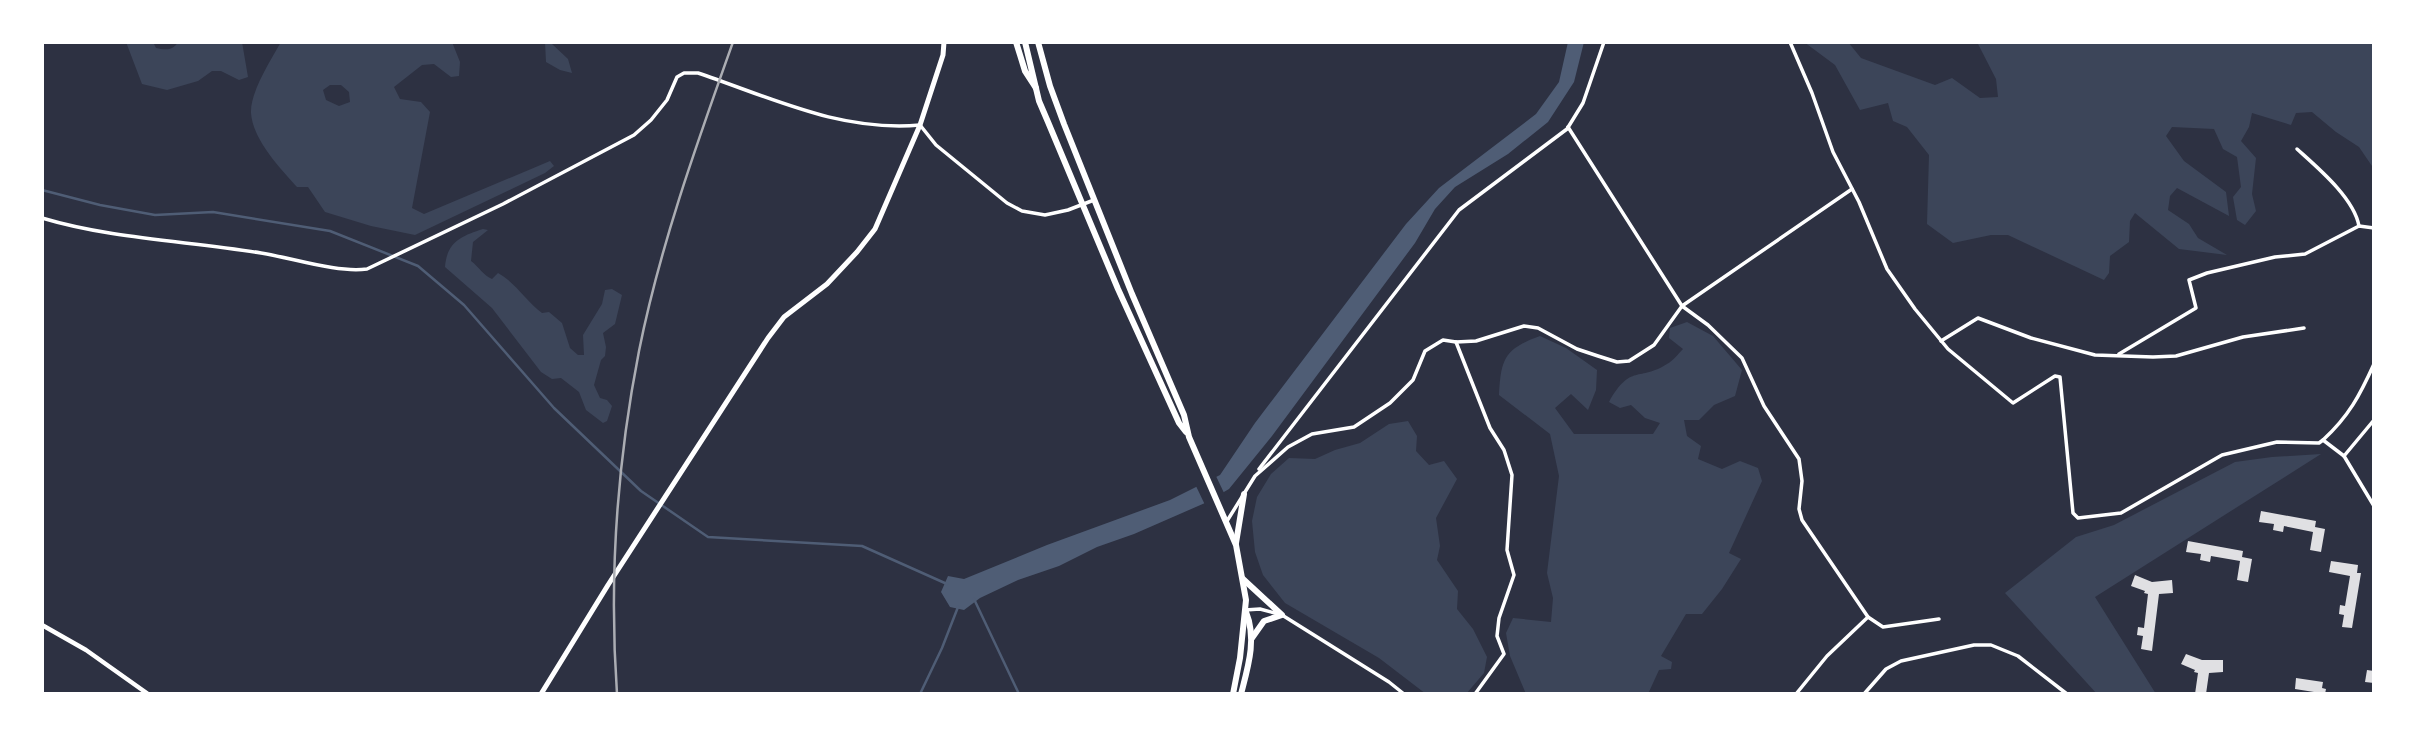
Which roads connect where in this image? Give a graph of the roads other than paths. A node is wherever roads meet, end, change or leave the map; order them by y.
1 (944, 42) edge
2 (1016, 42) edge
3 (1025, 42) edge
4 (1038, 42) edge
5 (1604, 42) edge
6 (1790, 42) edge
7 (1036, 88) junction
8 (920, 125) junction
9 (1568, 127) junction
10 (2297, 149) dead end
11 (1852, 189) junction
12 (1094, 200) junction
13 (1082, 205) junction
14 (42, 218) edge
15 (2359, 226) junction
16 (2374, 228) edge
17 (1682, 306) junction
18 (2304, 328) dead end
19 (1941, 341) junction
20 (1456, 342) junction
21 (2117, 355) junction
22 (2374, 364) edge
23 (2374, 420) edge
24 (1189, 437) junction
25 (2323, 440) junction
26 (2344, 456) junction
27 (1255, 476) junction
28 (1244, 494) junction
29 (2374, 506) edge
30 (1227, 520) junction
31 (1236, 545) junction
32 (1243, 579) junction
33 (1245, 610) junction
34 (1282, 615) junction
35 (1868, 618) junction
36 (1939, 619) dead end
37 (42, 625) edge
38 (1252, 638) junction
39 (148, 694) edge
40 (541, 694) edge
41 (1233, 694) edge
42 (1241, 694) edge
43 (1404, 694) edge
44 (1475, 694) edge
45 (1796, 694) edge
46 (1864, 694) edge
47 (2067, 694) edge

1 - 8 main road
2 - 7 main road
3 - 7 main road
4 - 12 main road
5 - 9 street
6 - 11 street
7 - 13 main road
8 - 13 street
8 - 14 street
8 - 40 main road
9 - 17 street
9 - 27 street
10 - 15 street
11 - 17 street
11 - 19 street
12 - 13 street
12 - 24 main road
13 - 24 main road
15 - 16 street
15 - 21 street
17 - 20 street
17 - 35 street
18 - 21 street
19 - 21 street
19 - 25 street
20 - 27 street
20 - 44 street
22 - 25 street
23 - 26 street
24 - 30 main road
25 - 26 street
26 - 29 street
27 - 28 street
28 - 30 street
28 - 31 main road
30 - 31 main road
31 - 32 main road
32 - 33 main road
32 - 34 main road
33 - 34 street
33 - 38 main road
33 - 41 main road
34 - 38 main road
34 - 43 street
35 - 36 street
35 - 45 street
37 - 39 street
38 - 42 main road
46 - 47 street

